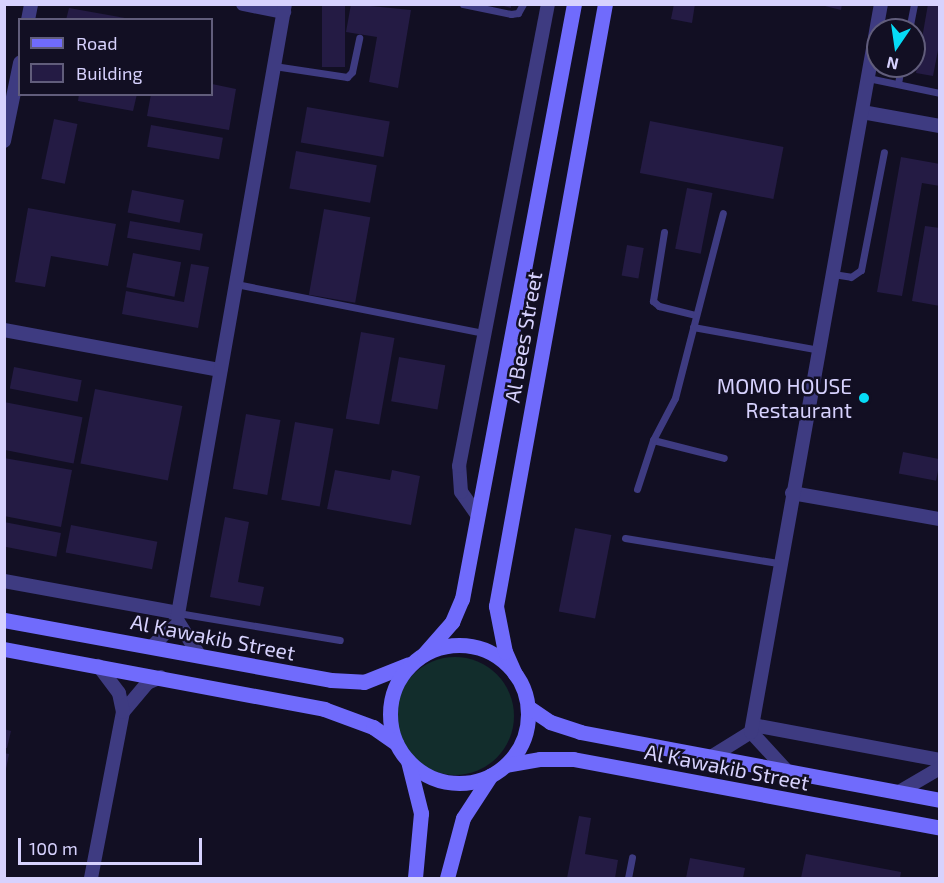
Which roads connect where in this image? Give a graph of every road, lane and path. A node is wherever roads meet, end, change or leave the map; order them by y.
1 (243, 4) edge
2 (463, 4) edge
3 (523, 4) edge
4 (548, 4) edge
5 (574, 4) edge
6 (605, 4) edge
7 (284, 8) edge
8 (359, 38) dead end
9 (274, 66) junction
10 (18, 73) edge
11 (868, 78) joint
12 (899, 78) edge
13 (898, 84) junction
14 (939, 93) edge
15 (862, 112) junction
16 (939, 126) edge
17 (4, 141) edge
18 (885, 152) dead end
19 (723, 213) dead end
20 (664, 232) dead end
21 (833, 274) junction
22 (236, 284) junction
23 (696, 315) junction
24 (693, 327) junction
25 (4, 330) edge
26 (484, 333) junction
27 (819, 350) junction
28 (220, 370) junction
29 (653, 440) junction
30 (724, 458) dead end
31 (637, 489) dead end
32 (792, 493) junction
33 (478, 516) junction
34 (939, 519) edge
35 (625, 538) dead end
36 (778, 563) junction
37 (4, 581) edge
38 (178, 617) junction
39 (4, 620) edge
40 (340, 640) dead end
41 (152, 647) junction
42 (4, 649) edge
43 (424, 654) junction
44 (199, 655) junction
45 (411, 663) junction
46 (99, 666) junction
47 (515, 674) junction
48 (161, 677) junction
49 (528, 706) junction
50 (123, 712) junction
51 (752, 729) junction
52 (396, 743) junction
53 (711, 757) junction
54 (939, 760) edge
55 (408, 761) junction
56 (506, 765) junction
57 (939, 768) edge
58 (785, 769) junction
59 (491, 775) junction
60 (899, 792) junction
61 (939, 800) edge
62 (939, 828) edge
63 (632, 856) dead end
64 (91, 879) edge
65 (415, 879) edge
66 (447, 879) edge
67 (628, 879) edge

1 - 7 street
2 - 3 lane
4 - 26 street
5 - 33 street, Al Bees Street
6 - 47 street, Al Bees Street
7 - 9 street
8 - 9 lane
9 - 22 street
10 - 17 street
11 - 13 lane
11 - 15 street
12 - 13 lane
13 - 14 lane
15 - 16 street
15 - 21 street
18 - 21 lane
19 - 23 lane
20 - 23 lane
21 - 27 street
22 - 26 lane
22 - 28 street
23 - 24 lane
24 - 27 lane
24 - 29 lane
25 - 28 street
26 - 33 street
27 - 32 street
28 - 38 street
29 - 30 lane
29 - 31 lane
32 - 34 street
32 - 36 street
33 - 43 street, Al Bees Street
35 - 36 lane
36 - 51 street
37 - 38 street
38 - 40 lane
38 - 41 street
38 - 44 street
39 - 41 street, Al Kawakib Street
41 - 44 street, Al Kawakib Street
42 - 46 street
43 - 45 street
43 - 47 street
44 - 45 street, Al Kawakib Street
45 - 52 street
46 - 48 street
46 - 50 street
47 - 49 street
48 - 50 street
48 - 52 street
49 - 53 street, Al Kawakib Street
49 - 56 street
50 - 64 street
51 - 53 street
51 - 54 street
51 - 58 street
52 - 55 street
53 - 58 street, Al Kawakib Street
55 - 59 street
55 - 65 street
56 - 59 street
56 - 62 street, Al Kawakib Street
57 - 60 street
58 - 60 street, Al Kawakib Street
59 - 66 street
60 - 61 street, Al Kawakib Street
63 - 67 lane

